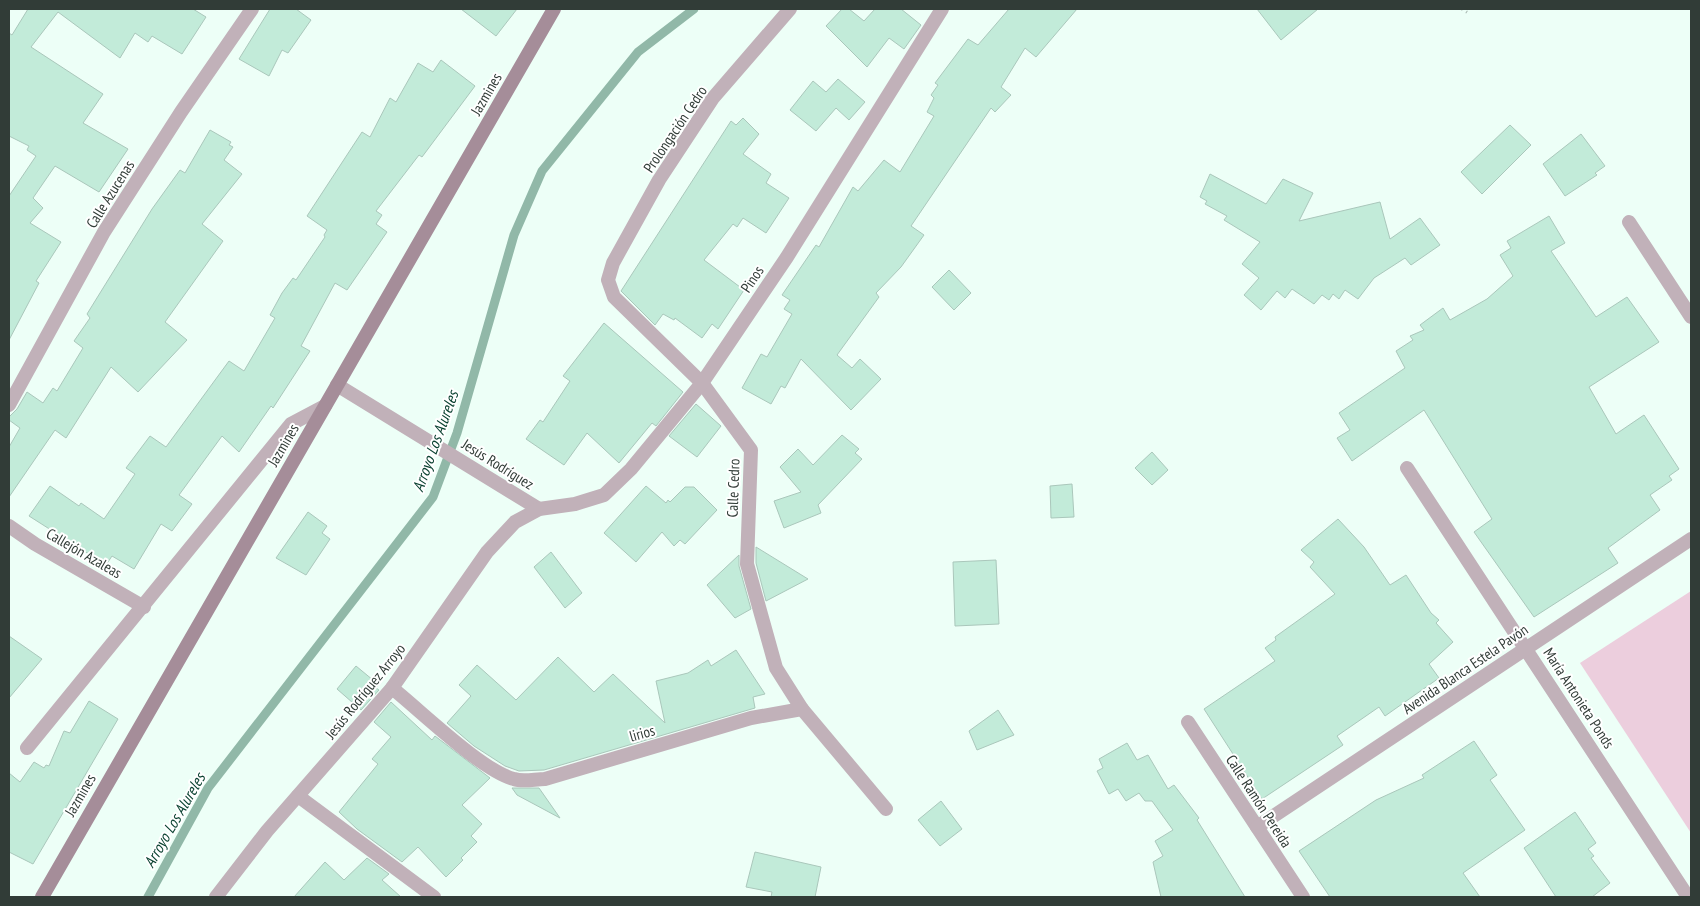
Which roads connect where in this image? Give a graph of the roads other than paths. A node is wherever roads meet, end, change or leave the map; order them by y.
1 (252, 9) edge
2 (554, 9) edge
3 (790, 9) edge
4 (942, 9) edge
5 (1629, 222) dead end
6 (608, 280) joint
7 (1691, 317) edge
8 (702, 383) junction
9 (337, 385) junction
10 (9, 405) edge
11 (325, 406) junction
12 (1407, 468) dead end
13 (539, 509) junction
14 (9, 526) edge
15 (1691, 539) edge
16 (144, 607) junction
17 (1526, 648) junction
18 (392, 688) junction
19 (802, 709) junction
20 (1188, 722) dead end
21 (27, 748) dead end
22 (298, 796) junction
23 (886, 809) dead end
24 (1257, 827) junction
25 (42, 897) edge
26 (216, 897) edge
27 (434, 897) edge
28 (1303, 897) edge
29 (1688, 897) edge

1 - 10 street, Calle Azucenas
2 - 9 main road, Jazmines
3 - 6 street, Prolongación Cedro
4 - 8 street, Pinos
5 - 7 street
6 - 8 street, Calle Cedro
8 - 13 street, Pinos
8 - 19 street, Calle Cedro
9 - 11 main road, Jazmines
9 - 13 street, Jesús Rodríguez
11 - 16 street
11 - 25 main road, Jazmines
12 - 17 street, María Antonieta Ponds
13 - 18 street, Jesús Rodríguez Arroyo
14 - 16 street, Callejón Azaleas
15 - 17 street, Avenida Blanca Estela Pavón
16 - 21 street
17 - 24 street, Avenida Blanca Estela Pavón
17 - 29 street, María Antonieta Ponds
18 - 19 street, lirios
18 - 22 street, Jesús Rodríguez Arroyo
19 - 23 street
20 - 24 street, Calle Ramón Pereida
22 - 26 street, Jesús Rodríguez Arroyo
22 - 27 street
24 - 28 street, Calle Ramón Pereida

